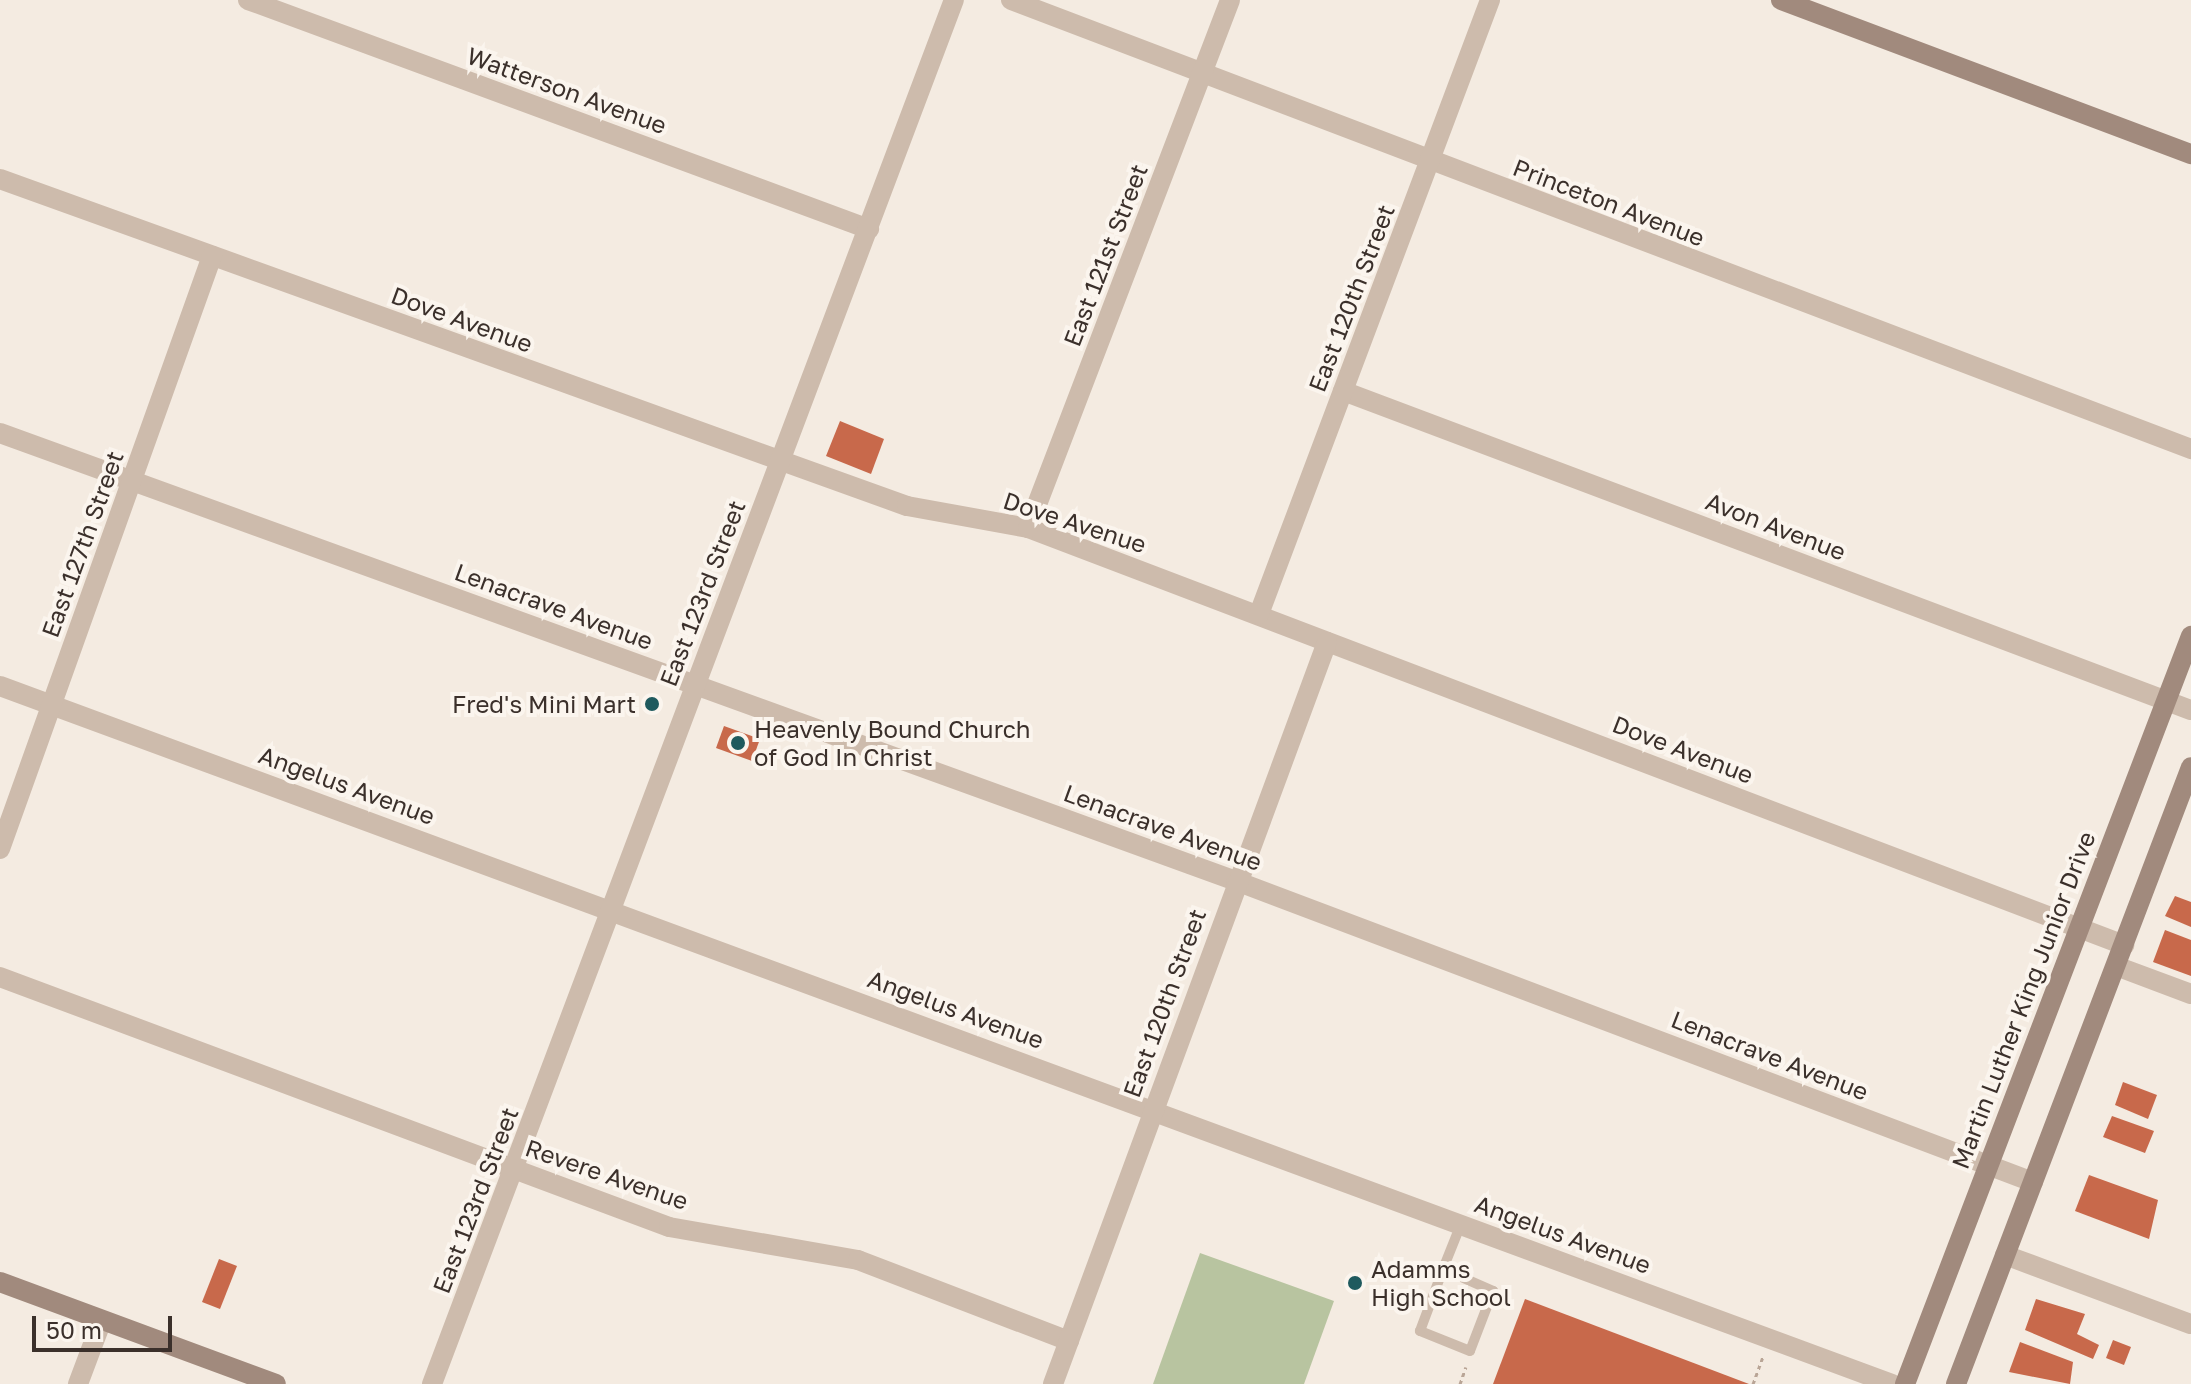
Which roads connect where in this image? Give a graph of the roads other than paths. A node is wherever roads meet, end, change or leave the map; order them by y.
1 (248, 0) edge
2 (954, 0) edge
3 (1011, 0) edge
4 (1230, 0) edge
5 (1490, 0) edge
6 (1781, 0) edge
7 (1202, 75) junction
8 (2191, 154) edge
9 (1430, 163) junction
10 (0, 179) edge
11 (869, 229) junction
12 (212, 256) junction
13 (1343, 391) junction
14 (0, 433) edge
15 (2191, 449) edge
16 (779, 462) junction
17 (132, 481) junction
18 (1028, 528) junction
19 (1259, 614) junction
20 (2191, 636) edge
21 (1327, 642) junction
22 (694, 684) junction
23 (0, 686) edge
24 (2166, 700) junction
25 (52, 705) junction
26 (2191, 710) edge
27 (2191, 767) edge
28 (0, 849) edge
29 (1236, 881) junction
30 (612, 910) junction
31 (2078, 928) junction
32 (2124, 945) junction
33 (2116, 966) junction
34 (0, 977) edge
35 (2191, 994) edge
36 (1153, 1109) junction
37 (1988, 1165) junction
38 (515, 1170) junction
39 (2033, 1182) junction
40 (1461, 1224) junction
41 (2005, 1255) junction
42 (1443, 1269) junction
43 (0, 1282) edge
44 (102, 1320) junction
45 (2191, 1324) edge
46 (1069, 1341) junction
47 (78, 1384) edge
48 (276, 1384) edge
49 (432, 1384) edge
50 (1053, 1384) edge
51 (1892, 1384) edge
52 (1905, 1384) edge
53 (1956, 1384) edge

1 - 11 street, Watterson Avenue
2 - 11 street, East 123rd Street
3 - 7 street, Princeton Avenue
4 - 7 street, East 121st Street
5 - 9 street, East 120th Street
6 - 8 main road
7 - 9 street, Princeton Avenue
7 - 18 street, East 121st Street
9 - 13 street, East 120th Street
9 - 15 street, Princeton Avenue
10 - 12 street, Dove Avenue
11 - 16 street, East 123rd Street
12 - 16 street, Dove Avenue
12 - 17 street, East 127th Street
13 - 19 street, East 120th Street
13 - 24 street, Avon Avenue
14 - 17 street, Lenacrave Avenue
16 - 18 street, Dove Avenue
16 - 22 street, East 123rd Street
17 - 22 street, Lenacrave Avenue
17 - 25 street, East 127th Street
18 - 19 street, Dove Avenue
19 - 21 street, Dove Avenue
20 - 24 main road, Martin Luther King Junior Drive
21 - 29 street, East 120th Street
21 - 31 street, Dove Avenue
22 - 29 street, Lenacrave Avenue
22 - 30 street, East 123rd Street
23 - 25 street, Angelus Avenue
24 - 26 street, Avon Avenue
24 - 31 main road, Martin Luther King Junior Drive
25 - 28 street, East 127th Street
25 - 30 street, Angelus Avenue
27 - 32 main road
29 - 36 street, East 120th Street
29 - 37 street, Lenacrave Avenue
30 - 36 street, Angelus Avenue
30 - 38 street, East 123rd Street
31 - 32 street, Dove Avenue
31 - 37 main road, Martin Luther King Junior Drive
32 - 33 main road
33 - 35 street
33 - 39 main road
34 - 38 street, Revere Avenue
36 - 40 street, Angelus Avenue
36 - 46 street, East 120th Street
37 - 39 street, Lenacrave Avenue
37 - 52 main road, Martin Luther King Junior Drive
38 - 46 street, Revere Avenue
38 - 49 street, East 123rd Street
39 - 41 main road
40 - 42 lane
40 - 51 street, Angelus Avenue
41 - 45 street
41 - 53 main road
42 - 42 lane
43 - 44 main road
44 - 47 street
44 - 48 main road
46 - 50 street, East 120th Street

